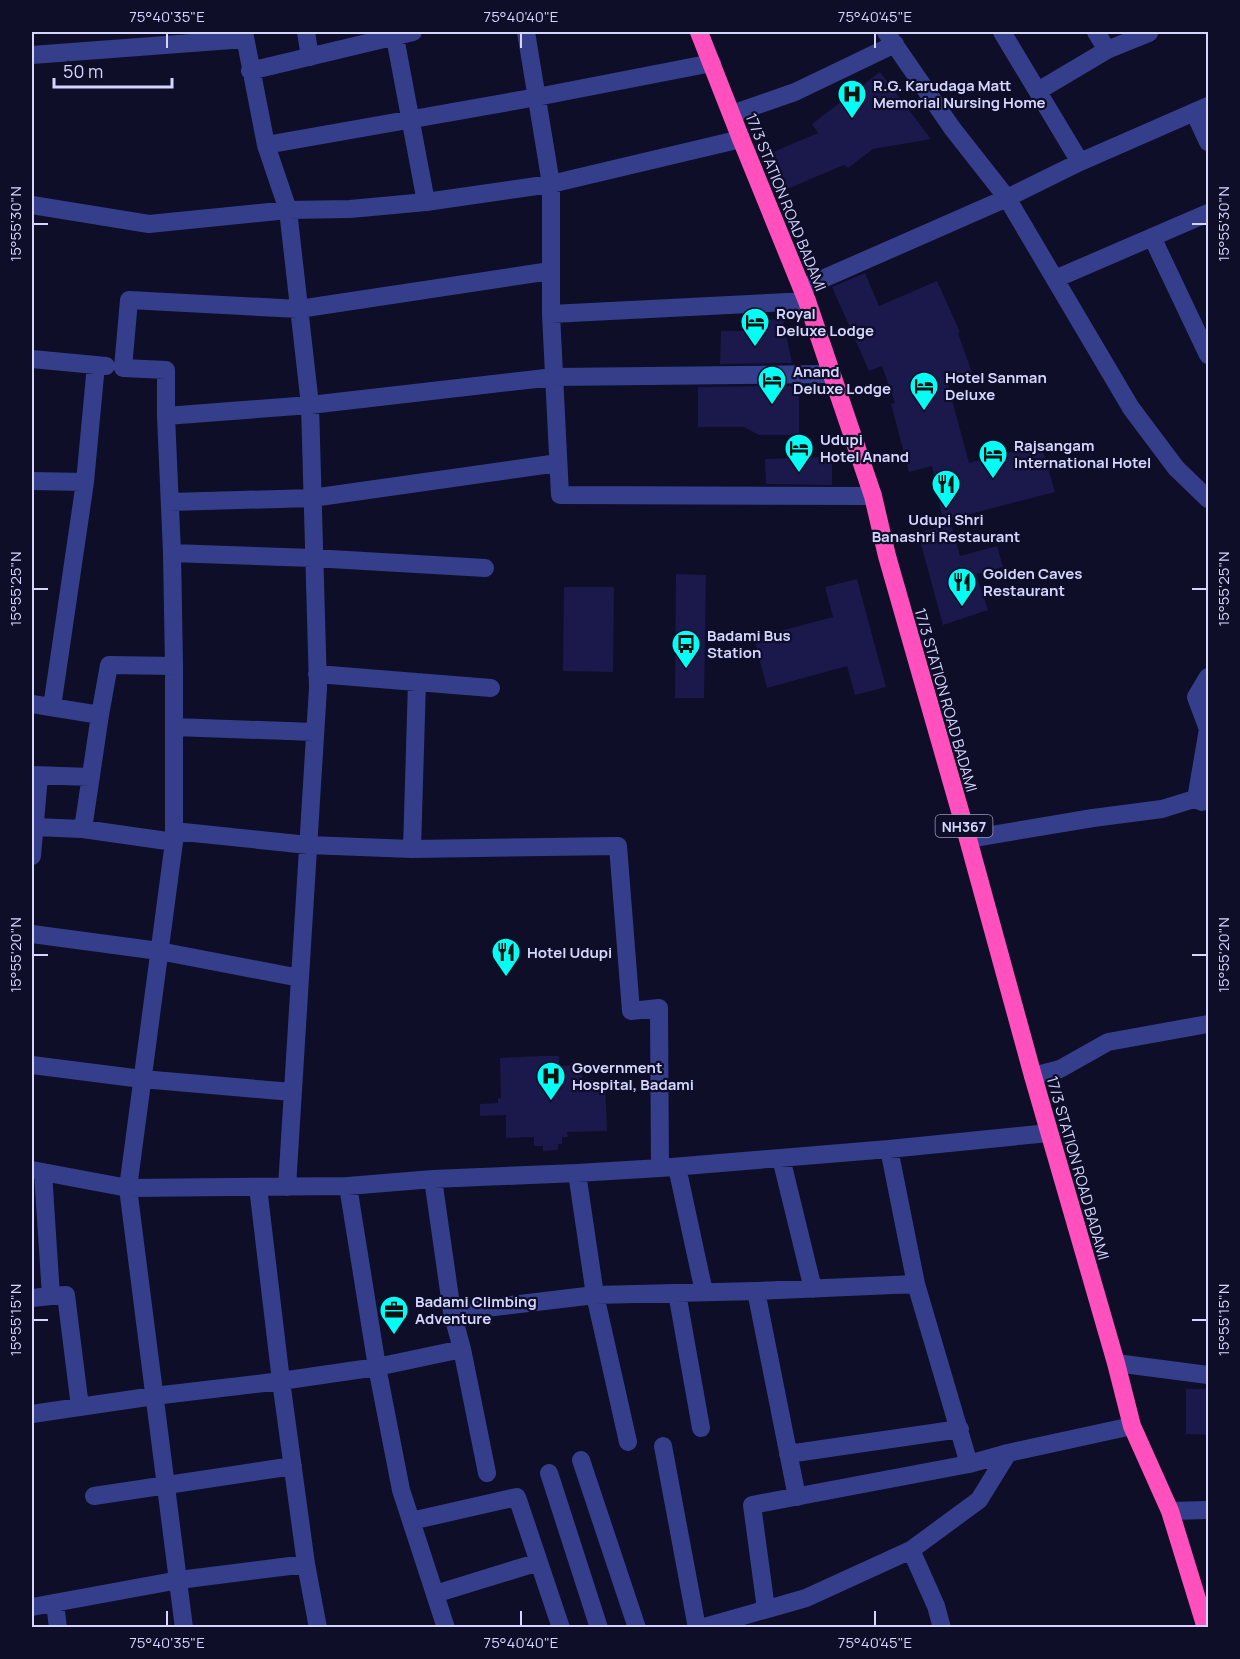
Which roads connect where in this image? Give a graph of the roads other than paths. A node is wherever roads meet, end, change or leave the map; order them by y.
1 (306, 32) edge
2 (526, 32) edge
3 (699, 32) edge
4 (1002, 32) edge
5 (1096, 32) edge
6 (1151, 32) edge
7 (401, 33) edge
8 (245, 35) edge
9 (890, 38) edge
10 (1107, 50) junction
11 (32, 55) edge
12 (310, 57) junction
13 (712, 63) junction
14 (250, 71) junction
15 (1038, 92) junction
16 (537, 98) junction
17 (1201, 109) edge
18 (732, 114) junction
19 (411, 119) junction
20 (741, 139) junction
21 (1209, 142) edge
22 (266, 145) junction
23 (1080, 162) junction
24 (552, 184) junction
25 (1007, 198) junction
26 (426, 202) junction
27 (32, 205) edge
28 (288, 210) junction
29 (1209, 213) edge
30 (1152, 237) junction
31 (550, 272) junction
32 (1055, 279) junction
33 (805, 295) junction
34 (299, 309) junction
35 (551, 314) junction
36 (1209, 355) edge
37 (32, 359) edge
38 (96, 365) junction
39 (123, 368) junction
40 (832, 374) junction
41 (554, 377) junction
42 (310, 405) junction
43 (166, 416) junction
44 (558, 463) junction
45 (32, 481) edge
46 (85, 482) junction
47 (873, 496) junction
48 (312, 498) junction
49 (1209, 500) edge
50 (170, 502) junction
51 (172, 553) junction
52 (313, 558) junction
53 (484, 568) dead end
54 (174, 666) junction
55 (317, 674) junction
56 (1209, 677) edge
57 (417, 682) junction
58 (491, 688) dead end
59 (32, 704) edge
60 (52, 707) junction
61 (100, 715) junction
62 (174, 727) junction
63 (315, 732) junction
64 (35, 775) edge
65 (91, 777) junction
66 (1204, 798) edge
67 (34, 827) junction
68 (83, 830) junction
69 (174, 836) junction
70 (968, 839) junction
71 (308, 845) junction
72 (412, 849) junction
73 (32, 856) edge
74 (32, 934) edge
75 (159, 951) junction
76 (300, 978) junction
77 (1209, 1024) edge
78 (32, 1065) edge
79 (1033, 1076) junction
80 (142, 1079) junction
81 (292, 1092) junction
82 (1049, 1133) junction
83 (889, 1149) junction
84 (781, 1158) junction
85 (669, 1167) junction
86 (37, 1171) edge
87 (578, 1173) junction
88 (433, 1179) junction
89 (348, 1186) junction
90 (258, 1187) junction
91 (287, 1187) junction
92 (128, 1188) junction
93 (916, 1284) junction
94 (813, 1289) junction
95 (756, 1291) junction
96 (704, 1292) junction
97 (676, 1293) junction
98 (595, 1295) junction
99 (51, 1296) junction
100 (32, 1298) edge
101 (452, 1312) junction
102 (462, 1349) junction
103 (1116, 1363) junction
104 (377, 1367) junction
105 (1209, 1375) edge
106 (281, 1381) junction
107 (154, 1396) junction
108 (80, 1407) junction
109 (32, 1414) edge
110 (1132, 1426) junction
111 (701, 1428) dead end
112 (960, 1429) junction
113 (628, 1442) dead end
114 (663, 1446) dead end
115 (1008, 1453) junction
116 (788, 1454) junction
117 (580, 1460) dead end
118 (969, 1464) junction
119 (293, 1466) junction
120 (487, 1473) dead end
121 (549, 1473) dead end
122 (166, 1484) junction
123 (94, 1496) dead end
124 (797, 1497) junction
125 (1209, 1510) edge
126 (1170, 1511) junction
127 (411, 1521) junction
128 (911, 1550) junction
129 (539, 1563) junction
130 (306, 1564) junction
131 (179, 1580) junction
132 (435, 1594) junction
133 (55, 1602) junction
134 (32, 1607) edge
135 (766, 1609) junction
136 (445, 1627) edge
137 (58, 1628) edge
138 (184, 1628) edge
139 (318, 1628) edge
140 (561, 1628) edge
141 (598, 1628) edge
142 (637, 1628) edge
143 (699, 1628) edge
144 (942, 1628) edge
145 (1206, 1628) edge

1 - 12 street
2 - 16 street
3 - 13 highway, 17/3 STATION ROAD BADAMI / NH367
4 - 15 street
5 - 10 street
6 - 10 street
7 - 12 street
7 - 19 street
8 - 11 street
8 - 14 street
9 - 18 street
9 - 25 street
10 - 15 street
12 - 14 street
13 - 16 street
13 - 18 highway, 17/3 STATION ROAD BADAMI / NH367
14 - 22 street
15 - 23 street
16 - 19 street
16 - 24 street
17 - 21 street
17 - 23 street
18 - 20 highway, 17/3 STATION ROAD BADAMI / NH367
19 - 22 street
19 - 26 street
20 - 24 street
20 - 33 highway, 17/3 STATION ROAD BADAMI / NH367
22 - 28 street
23 - 25 street
24 - 26 street
24 - 31 street
25 - 32 street
25 - 33 street
26 - 28 street
27 - 28 street
28 - 34 street
29 - 30 street
30 - 32 street
30 - 36 street
31 - 34 street
31 - 35 street
32 - 49 street
33 - 35 street
33 - 40 highway, 17/3 STATION ROAD BADAMI / NH367
34 - 39 street
34 - 42 street
35 - 41 street
37 - 38 street
38 - 39 street
38 - 46 street
39 - 43 street
40 - 41 street
40 - 47 highway, 17/3 STATION ROAD BADAMI / NH367
41 - 42 street
41 - 44 street
42 - 43 street
42 - 48 street
43 - 50 street
44 - 47 street
44 - 48 street
45 - 46 street
46 - 60 street
47 - 70 highway, 17/3 STATION ROAD BADAMI / NH367
48 - 50 street
48 - 52 street
50 - 51 street
51 - 52 street
51 - 54 street
52 - 53 street
52 - 55 street
54 - 61 street
54 - 62 street
55 - 57 street
55 - 63 street
56 - 66 street
57 - 58 street
57 - 72 street
59 - 60 street
60 - 61 street
61 - 65 street
62 - 63 street
62 - 69 street
63 - 71 street
64 - 65 street
64 - 67 street
65 - 68 street
66 - 70 street
67 - 68 street
67 - 73 street
68 - 69 street
69 - 71 street
69 - 75 street
70 - 79 highway, 17/3 STATION ROAD BADAMI / NH367
71 - 72 street
71 - 76 street
72 - 85 street
74 - 75 street
75 - 76 street
75 - 80 street
76 - 81 street
77 - 79 street
78 - 80 street
79 - 82 highway, 17/3 STATION ROAD BADAMI / NH367
80 - 81 street
80 - 92 street
81 - 91 street
82 - 83 street
82 - 103 highway, 17/3 STATION ROAD BADAMI / NH367
83 - 84 street
83 - 93 street
84 - 85 street
84 - 94 street
85 - 87 street
85 - 96 street
86 - 92 street
86 - 99 street
87 - 88 street
87 - 98 street
88 - 89 street
88 - 101 street
89 - 91 street
89 - 104 street
90 - 91 street
90 - 92 street
90 - 106 street
92 - 107 street
93 - 94 street
93 - 112 street
94 - 95 street
95 - 96 street
95 - 116 street
96 - 97 street
97 - 98 street
97 - 111 street
98 - 101 street
98 - 113 street
99 - 100 street
99 - 108 street
101 - 102 street
102 - 104 street
102 - 120 street
103 - 105 street
103 - 110 highway, 17/3 STATION ROAD BADAMI / NH367
104 - 106 street
104 - 127 street
106 - 107 street
106 - 119 street
107 - 108 street
107 - 122 street
108 - 109 street
110 - 115 street
110 - 126 highway, 17/3 STATION ROAD BADAMI / NH367
112 - 116 street
112 - 118 street
114 - 143 street
115 - 118 street
115 - 128 street
116 - 124 street
117 - 142 street
118 - 124 street
119 - 122 street
119 - 130 street
121 - 141 street
122 - 123 street
122 - 131 street
124 - 135 street
125 - 126 street
126 - 145 highway, 17/3 STATION ROAD BADAMI / NH367
127 - 129 street
127 - 132 street
128 - 135 street
128 - 144 street
129 - 132 street
129 - 140 street
130 - 131 street
130 - 139 street
131 - 133 street
131 - 138 street
132 - 136 street
133 - 134 street
133 - 137 street
135 - 143 street

